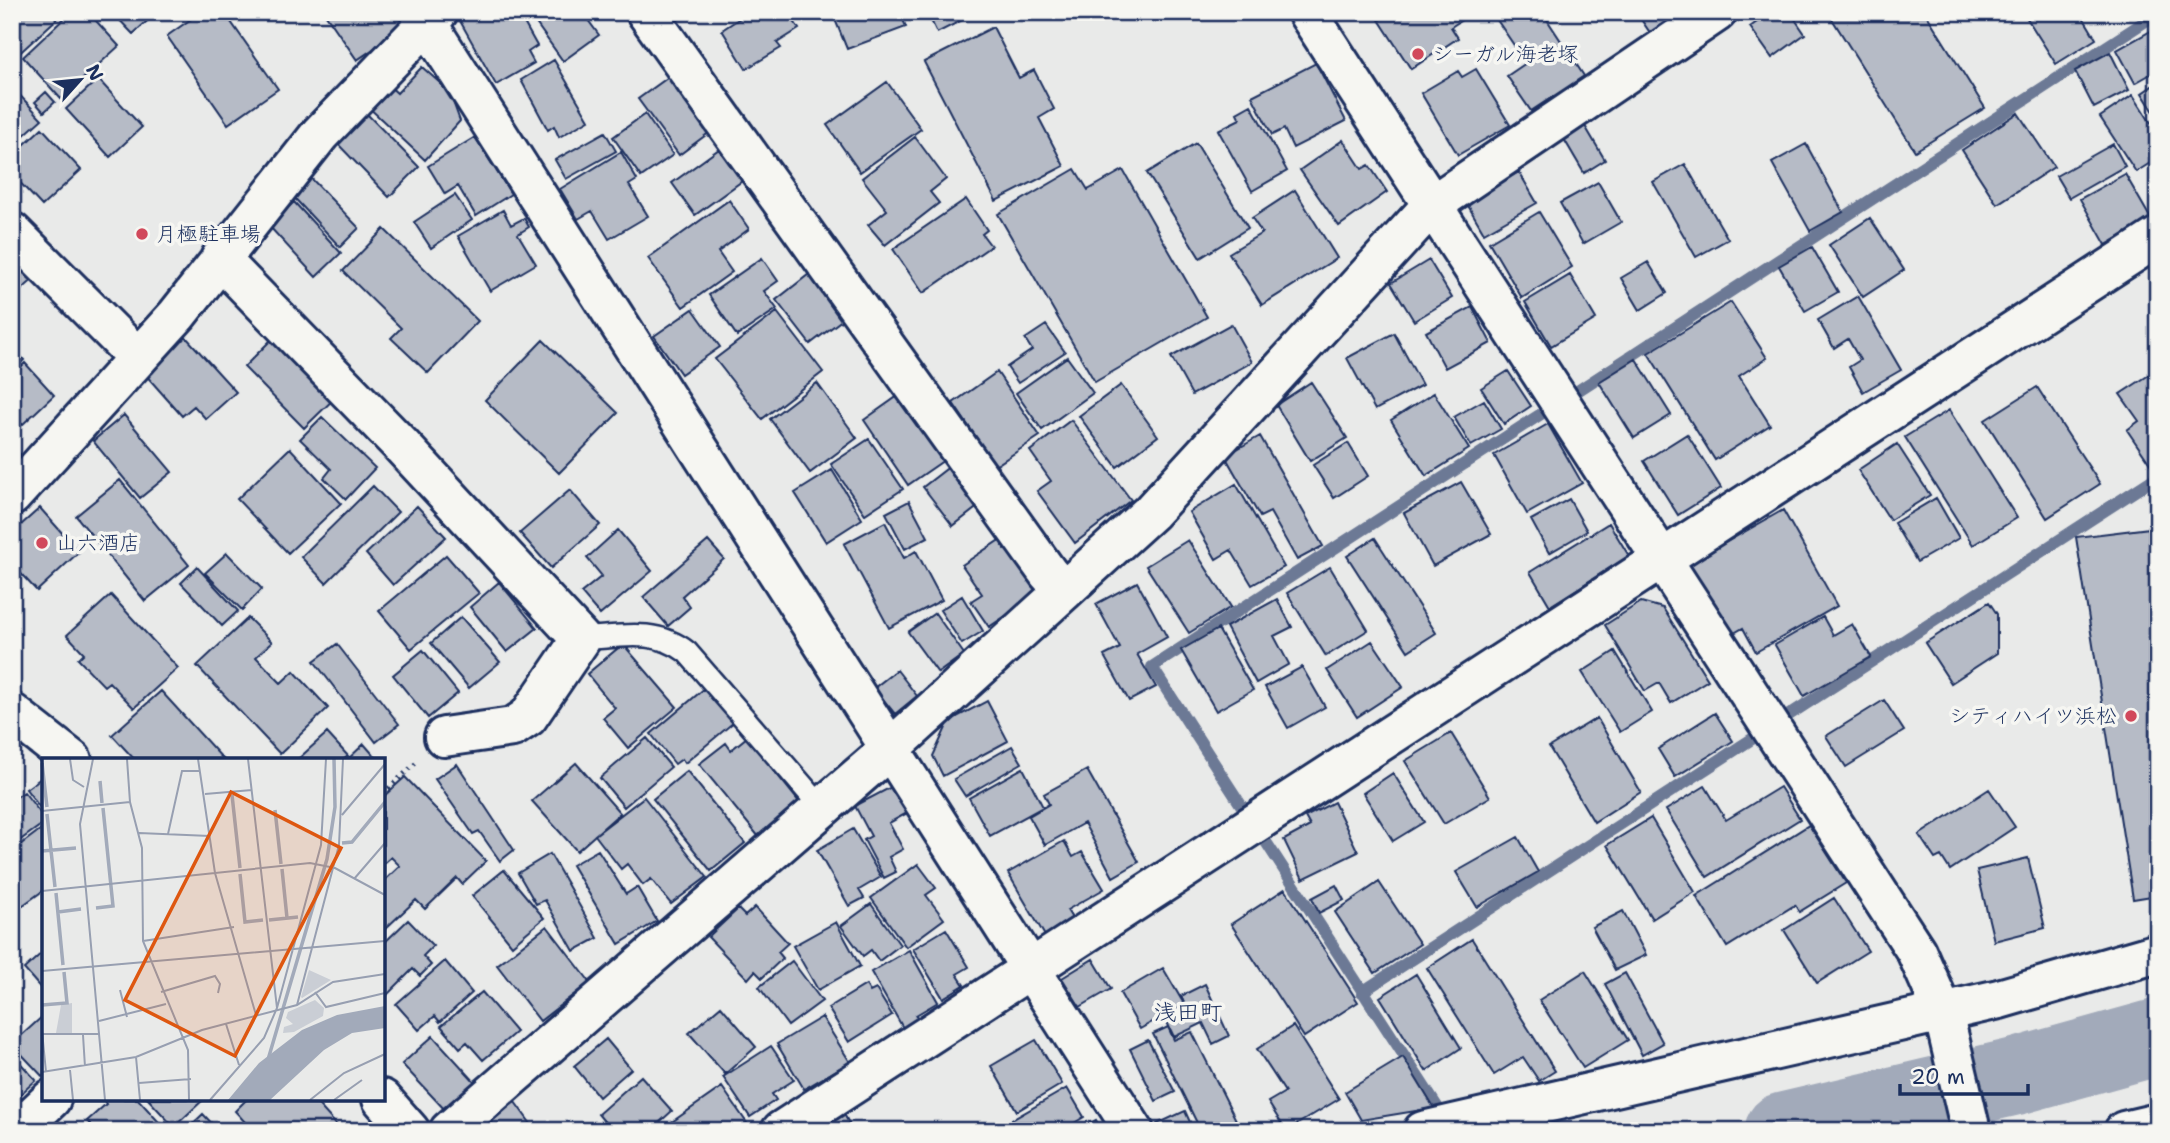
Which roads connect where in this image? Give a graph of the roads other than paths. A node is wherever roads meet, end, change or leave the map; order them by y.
1 (646, 12) edge
2 (1307, 12) edge
3 (1717, 12) edge
4 (428, 16) edge
5 (1432, 205) junction
6 (12, 232) edge
7 (2158, 237) edge
8 (220, 260) junction
9 (138, 358) junction
10 (12, 496) edge
11 (1662, 559) junction
12 (1065, 591) junction
13 (581, 639) junction
14 (12, 713) edge
15 (444, 737) dead end
16 (890, 749) junction
17 (69, 758) edge
18 (822, 808) junction
19 (2158, 953) edge
20 (1031, 969) junction
21 (1945, 1020) junction
22 (49, 1101) edge
23 (384, 1101) edge
24 (2158, 1123) edge
25 (17, 1131) edge
26 (410, 1131) edge
27 (449, 1131) edge
28 (781, 1131) edge
29 (1134, 1131) edge
30 (1423, 1131) edge
31 (1971, 1131) edge
32 (2124, 1131) edge

1 - 12 street
2 - 5 street
3 - 5 street
4 - 8 street
4 - 16 street
5 - 11 street
5 - 12 street
6 - 9 street
7 - 11 street
8 - 9 street
8 - 13 street
9 - 10 street
11 - 20 street
11 - 21 street
12 - 16 street
13 - 15 street
13 - 18 lane
14 - 17 street
16 - 18 street
16 - 20 street
18 - 27 street
19 - 21 street
20 - 28 street
20 - 29 street
21 - 30 street
21 - 31 street
22 - 25 street
23 - 26 street
24 - 32 street

